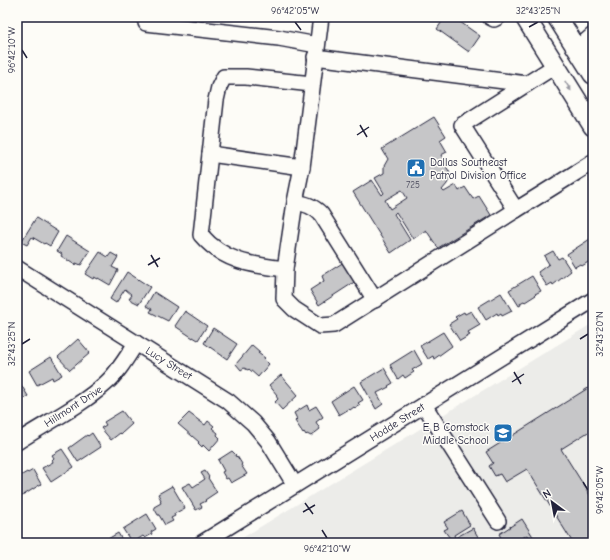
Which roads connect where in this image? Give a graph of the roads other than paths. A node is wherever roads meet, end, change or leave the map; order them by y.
1 (321, 17) edge
2 (490, 17) edge
3 (498, 17) edge
4 (526, 17) edge
5 (557, 17) edge
6 (146, 23) dead end
7 (593, 35) edge
8 (577, 49) junction
9 (316, 51) junction
10 (555, 66) junction
11 (593, 74) edge
12 (312, 84) junction
13 (527, 84) junction
14 (593, 126) edge
15 (210, 154) junction
16 (593, 162) edge
17 (302, 167) junction
18 (295, 202) junction
19 (516, 210) junction
20 (17, 268) edge
21 (285, 269) junction
22 (375, 300) junction
23 (593, 300) edge
24 (136, 343) junction
25 (424, 405) junction
26 (17, 442) edge
27 (295, 485) junction
28 (498, 521) dead end
29 (202, 543) edge

1 - 9 street
2 - 3 street
4 - 10 main road
5 - 8 main road
6 - 9 street
7 - 8 street
8 - 10 main road
8 - 11 main road
9 - 12 street
9 - 13 street
10 - 13 street
10 -> 14 main road
12 - 15 street
12 - 17 street
13 - 19 street
15 - 17 street
15 - 21 street
16 - 19 street
17 - 18 street
18 - 21 street
18 - 22 street
19 - 22 street
20 - 24 street, Lucy Street
21 - 22 street
23 - 25 street, Hodde Street
24 - 26 street, Hillmont Drive
24 - 27 street, Lucy Street
25 - 27 street, Hodde Street
25 - 28 street
27 - 29 street, Hodde Street

